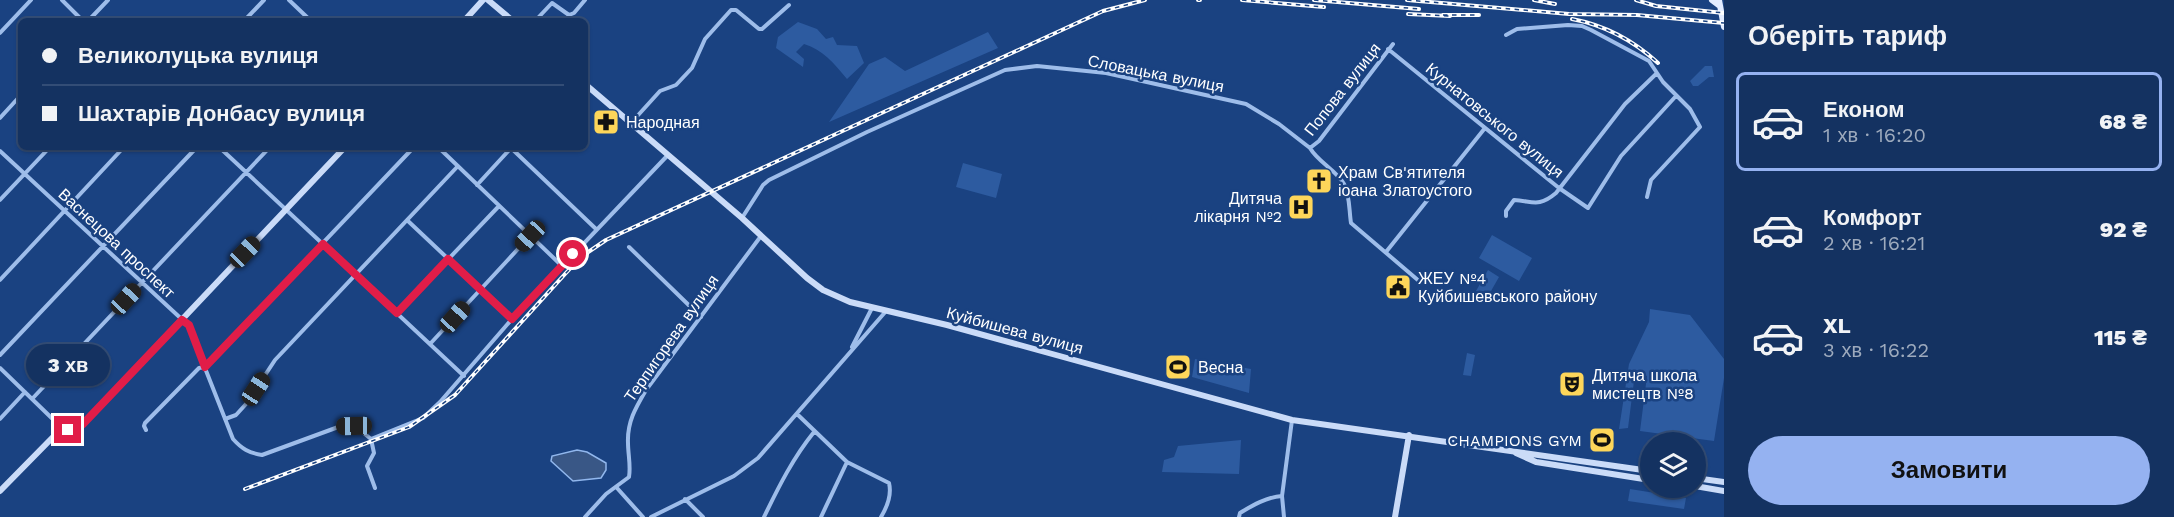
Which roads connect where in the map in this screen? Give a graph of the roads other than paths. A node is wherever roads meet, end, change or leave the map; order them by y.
1 (31, 0) edge
2 (62, 0) edge
3 (108, 0) edge
4 (264, 0) edge
5 (289, 0) edge
6 (483, 0) edge
7 (488, 0) edge
8 (585, 0) edge
9 (1712, 0) edge
10 (1719, 3) edge
11 (789, 5) dead end
12 (80, 18) edge
13 (91, 18) edge
14 (247, 18) edge
15 (308, 18) edge
16 (467, 18) edge
17 (509, 18) edge
18 (538, 18) edge
19 (1724, 27) edge
20 (0, 33) edge
21 (1506, 35) dead end
22 (1393, 44) dead end
23 (1388, 50) junction
24 (1656, 74) junction
25 (588, 87) edge
26 (1676, 96) junction
27 (18, 98) edge
28 (0, 118) edge
29 (630, 124) junction
30 (1485, 128) junction
31 (1310, 148) junction
32 (47, 150) edge
33 (121, 150) edge
34 (194, 150) edge
35 (222, 150) edge
36 (267, 150) edge
37 (342, 150) edge
38 (411, 150) edge
39 (441, 150) edge
40 (508, 150) edge
41 (514, 150) edge
42 (0, 151) edge
43 (667, 156) junction
44 (458, 166) junction
45 (247, 172) junction
46 (24, 175) junction
47 (477, 185) junction
48 (1559, 188) junction
49 (1647, 197) dead end
50 (0, 200) edge
51 (499, 206) junction
52 (286, 209) junction
53 (65, 212) junction
54 (1506, 216) dead end
55 (742, 218) junction
56 (408, 221) junction
57 (596, 229) junction
58 (530, 236) junction
59 (761, 236) junction
60 (323, 244) junction
61 (103, 247) junction
62 (629, 247) dead end
63 (1386, 252) junction
64 (448, 259) junction
65 (562, 266) junction
66 (357, 275) junction
67 (0, 280) edge
68 (1419, 281) dead end
69 (142, 283) junction
70 (480, 289) junction
71 (872, 307) junction
72 (887, 310) junction
73 (397, 313) junction
74 (700, 317) junction
75 (512, 319) junction
76 (182, 320) junction
77 (430, 344) junction
78 (849, 353) junction
79 (0, 355) edge
80 (205, 367) junction
81 (0, 368) edge
82 (464, 376) junction
83 (25, 392) junction
84 (32, 399) junction
85 (797, 414) junction
86 (0, 419) edge
87 (225, 419) junction
88 (1292, 420) junction
89 (64, 430) junction
90 (146, 430) dead end
91 (814, 432) junction
92 (1409, 435) junction
93 (371, 439) junction
94 (1510, 450) junction
95 (1538, 454) junction
96 (847, 462) junction
97 (1536, 462) junction
98 (1640, 469) edge
99 (1640, 478) edge
100 (1706, 480) edge
101 (1724, 482) edge
102 (375, 488) dead end
103 (617, 488) junction
104 (1706, 488) edge
105 (0, 491) edge
106 (1724, 491) edge
107 (1282, 496) junction
108 (685, 499) junction
109 (585, 517) edge
110 (643, 517) edge
111 (651, 517) edge
112 (703, 517) edge
113 (765, 517) edge
114 (821, 517) edge
115 (881, 517) edge
116 (1239, 517) edge
117 (1284, 517) edge
118 (1395, 517) edge

1 - 20 street
2 - 12 street
3 - 13 street
4 - 14 street
5 - 15 street
6 - 16 main road
7 - 17 main road
8 - 18 street
9 - 10 main road
10 - 19 main road
11 - 29 street
21 - 24 street
22 - 23 street, Попова вулиця
23 - 30 street, Курнатовського вулиця
23 - 31 street, Попова вулиця
24 - 26 street
24 - 48 street
25 - 29 main road, Куйбишева вулиця
26 - 48 street, Курнатовського вулиця
26 - 49 street
27 - 28 street
29 - 43 main road, Куйбишева вулиця
30 - 48 street, Курнатовського вулиця
30 - 63 street
31 - 55 street, Словацька вулиця
31 - 63 street, Словацька вулиця
32 - 46 street
33 - 53 street
34 - 61 street
35 - 45 street
36 - 45 street
37 - 52 main road
38 - 60 street
39 - 44 street
40 - 47 street
41 - 57 street
42 - 46 street, Васнецова проспект
43 - 55 main road, Куйбишева вулиця
43 - 57 street
44 - 47 street
44 - 56 street
45 - 52 street
45 - 69 street
46 - 50 street
46 - 53 street, Васнецова проспект
47 - 51 street
48 - 54 street
51 - 58 street
51 - 64 street
52 - 60 street
52 - 76 main road
53 - 61 street, Васнецова проспект
53 - 67 street
55 - 59 main road, Куйбишева вулиця
56 - 64 street
56 - 66 street
57 - 65 street
58 - 65 street
58 - 70 street
59 - 71 main road, Куйбишева вулиця
59 - 74 street, Терпигорева вулиця
60 - 66 street
60 - 80 street
61 - 69 street, Васнецова проспект
61 - 79 street
62 - 74 street
63 - 68 street, Словацька вулиця
64 - 70 street
64 - 73 street
65 - 75 street
66 - 73 street
66 - 87 street
69 - 76 street, Васнецова проспект
69 - 84 street
70 - 75 street
70 - 77 street
71 - 72 main road, Куйбишева вулиця
71 - 78 street
72 - 78 street
72 - 88 main road, Куйбишева вулиця
73 - 77 street
74 - 103 street, Терпигорева вулиця
75 - 82 street
76 - 80 street, Васнецова проспект
76 - 89 main road
77 - 82 street
78 - 85 street
80 - 87 street, Васнецова проспект
80 - 90 street
81 - 83 street
82 - 93 street
83 - 84 street
83 - 86 street
84 - 89 street
85 - 91 street
85 - 108 street
87 - 93 street, Васнецова проспект
88 - 92 main road, Куйбишева вулиця
88 - 107 street
89 - 105 main road
91 - 96 street
91 - 113 street
92 - 94 main road, Куйбишева вулиця
92 - 118 main road
93 - 102 street
94 - 95 main road, Куйбишева вулиця
94 - 97 main road, Куйбишева вулиця
95 - 97 main road
95 - 98 main road, Куйбишева вулиця
96 - 114 street
96 - 115 street
97 - 99 main road, Куйбишева вулиця
100 - 101 main road
103 - 109 street, Терпигорева вулиця
103 - 110 street
104 - 106 main road
107 - 116 street
107 - 117 street
108 - 111 street
108 - 112 street

